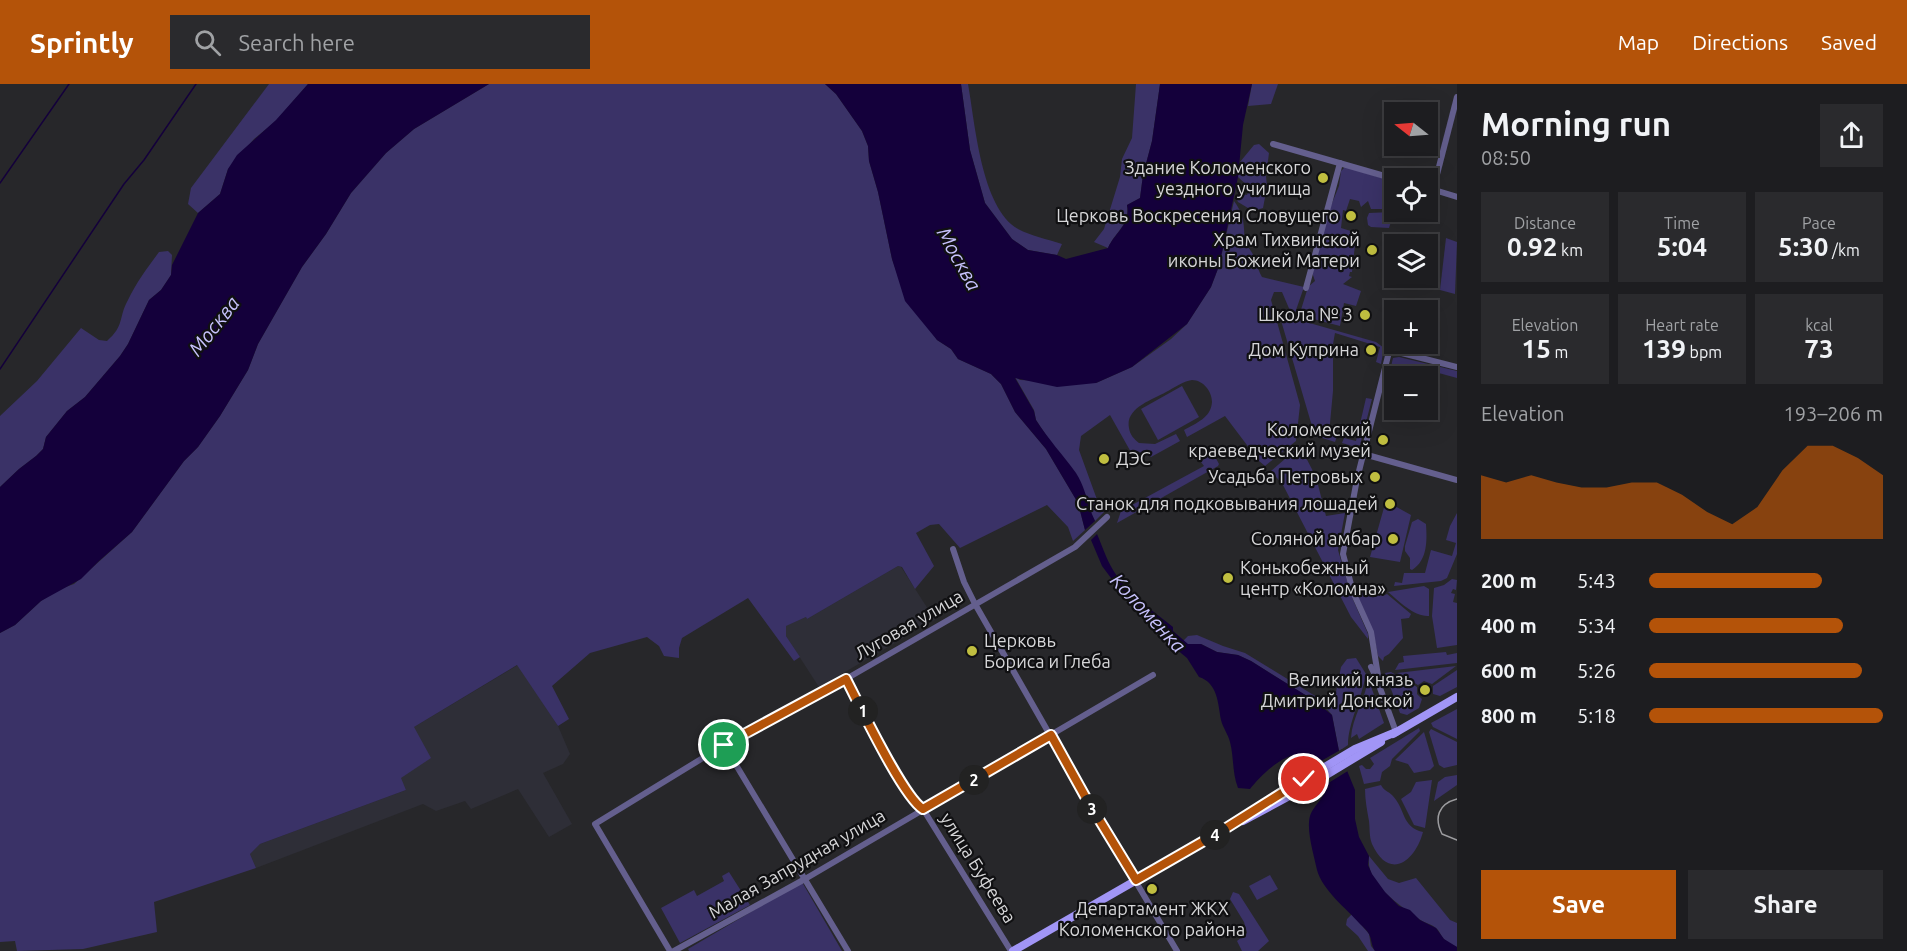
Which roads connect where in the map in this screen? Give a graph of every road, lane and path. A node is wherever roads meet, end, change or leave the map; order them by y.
1 (1457, 97) edge
2 (1273, 144) dead end
3 (1340, 163) junction
4 (1436, 168) edge
5 (1384, 176) edge
6 (1438, 191) edge
7 (1457, 197) edge
8 (1306, 288) dead end
9 (1457, 368) edge
10 (1353, 451) dead end
11 (1363, 454) junction
12 (1457, 480) edge
13 (1107, 517) dead end
14 (953, 549) dead end
15 (975, 604) junction
16 (1371, 666) dead end
17 (1152, 675) dead end
18 (846, 679) junction
19 (1380, 688) junction
20 (1457, 697) edge
21 (1396, 732) junction
22 (1051, 735) junction
23 (724, 745) junction
24 (923, 809) junction
25 (805, 879) junction
26 (1136, 880) junction
27 (672, 951) edge
28 (848, 951) edge
29 (1012, 951) edge
30 (1177, 951) edge

1 - 4 street
2 - 3 street
3 - 5 street
3 - 8 street
6 - 7 street
9 - 11 street
10 - 11 street
11 - 12 street
11 - 19 street
13 - 15 street, Луговая улица
14 - 15 street
15 - 18 street, Луговая улица
15 - 22 street
16 - 19 street
17 - 22 street, Малая Запрудная улица
18 - 23 street, Луговая улица
18 - 24 street, улица Буфеева
19 - 21 street
20 - 21 main road
21 - 26 main road
22 - 24 street, Малая Запрудная улица
22 - 26 street
23 - 25 street
23 - 27 street, Луговая улица
24 - 25 street, Малая Запрудная улица
24 - 29 street, улица Буфеева
25 - 27 street, Малая Запрудная улица
25 - 28 street
26 - 29 main road
26 - 30 street

